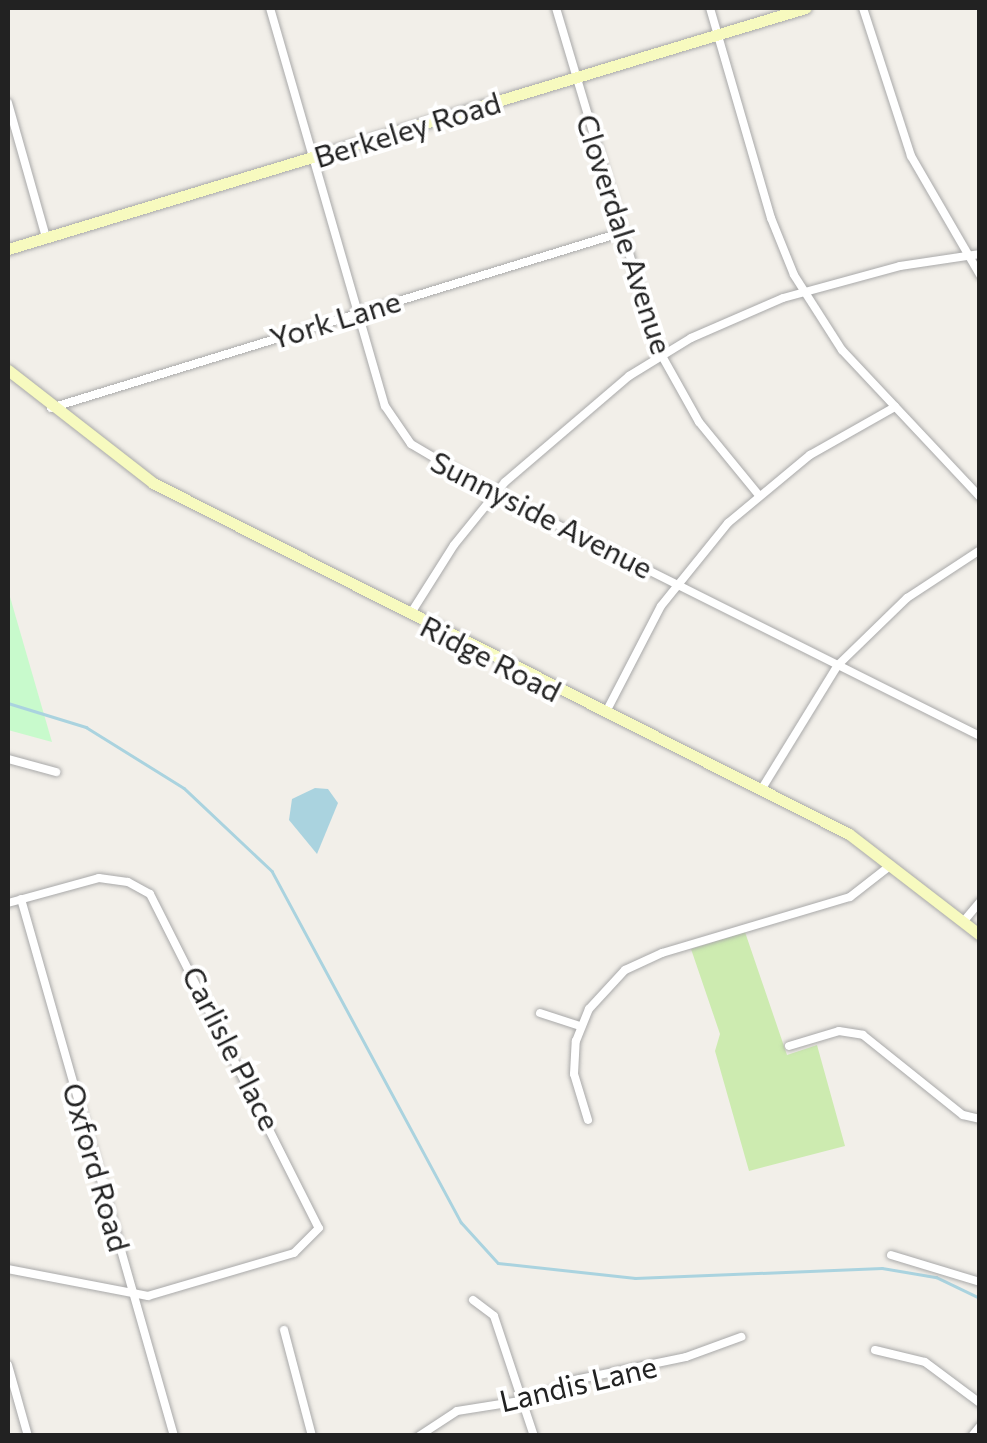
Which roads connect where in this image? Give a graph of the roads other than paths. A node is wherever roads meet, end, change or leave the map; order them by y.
1 (270, 8) edge
2 (556, 8) edge
3 (710, 8) edge
4 (806, 8) edge
5 (864, 8) edge
6 (718, 34) junction
7 (577, 77) junction
8 (8, 103) edge
9 (313, 157) junction
10 (620, 233) junction
11 (46, 237) junction
12 (8, 249) edge
13 (965, 254) junction
14 (980, 254) edge
15 (980, 275) edge
16 (804, 291) junction
17 (358, 312) junction
18 (662, 355) junction
19 (8, 370) edge
20 (895, 407) junction
21 (51, 408) junction
22 (496, 494) junction
23 (758, 494) junction
24 (980, 497) edge
25 (980, 550) edge
26 (677, 583) junction
27 (409, 617) junction
28 (838, 665) junction
29 (604, 714) junction
30 (980, 736) edge
31 (8, 759) edge
32 (56, 772) dead end
33 (760, 792) junction
34 (891, 865) junction
35 (21, 899) junction
36 (980, 902) edge
37 (8, 903) edge
38 (963, 922) junction
39 (980, 934) edge
40 (540, 1013) dead end
41 (580, 1026) junction
42 (788, 1046) dead end
43 (980, 1119) edge
44 (588, 1120) dead end
45 (891, 1255) dead end
46 (8, 1269) edge
47 (977, 1278) edge
48 (134, 1293) junction
49 (473, 1300) dead end
50 (284, 1330) dead end
51 (741, 1337) dead end
52 (874, 1350) dead end
53 (8, 1365) edge
54 (527, 1400) junction
55 (980, 1403) edge
56 (980, 1426) edge
57 (28, 1436) edge
58 (174, 1436) edge
59 (312, 1436) edge
60 (419, 1436) edge
61 (534, 1436) edge
62 (972, 1436) edge

1 - 9 street, Sunnyside Avenue
2 - 7 street, Cloverdale Avenue
3 - 6 street
4 - 6 street, Berkeley Road
5 - 13 street
6 - 7 street, Berkeley Road
6 - 16 street
7 - 9 street, Berkeley Road
7 - 10 street, Cloverdale Avenue
8 - 11 street
9 - 11 street, Berkeley Road
9 - 17 street, Sunnyside Avenue
10 - 17 street, York Lane
10 - 18 street, Cloverdale Avenue
11 - 12 street, Berkeley Road
13 - 14 street
13 - 15 street
13 - 16 street
16 - 18 street
16 - 20 street
17 - 21 street, York Lane
17 - 22 street, Sunnyside Avenue
18 - 22 street
18 - 23 street, Cloverdale Avenue
19 - 21 street, Ridge Road
20 - 23 street
20 - 24 street
21 - 27 street, Ridge Road
22 - 26 street, Sunnyside Avenue
22 - 27 street
23 - 26 street
25 - 28 street
26 - 28 street, Sunnyside Avenue
26 - 29 street
27 - 29 street, Ridge Road
28 - 30 street, Sunnyside Avenue
28 - 33 street
29 - 33 street, Ridge Road
31 - 32 street
33 - 34 street, Ridge Road
34 - 38 street, Ridge Road
34 - 41 street
35 - 37 street
35 - 48 street, Oxford Road
35 - 48 street, Carlisle Place
36 - 38 street
38 - 39 street, Ridge Road
40 - 41 street
41 - 44 street
42 - 43 street
45 - 47 street
46 - 48 street
48 - 58 street, Oxford Road
49 - 54 street
50 - 59 street
51 - 54 street, Landis Lane
52 - 55 street
53 - 57 street
54 - 60 street, Landis Lane
54 - 61 street
56 - 62 street

